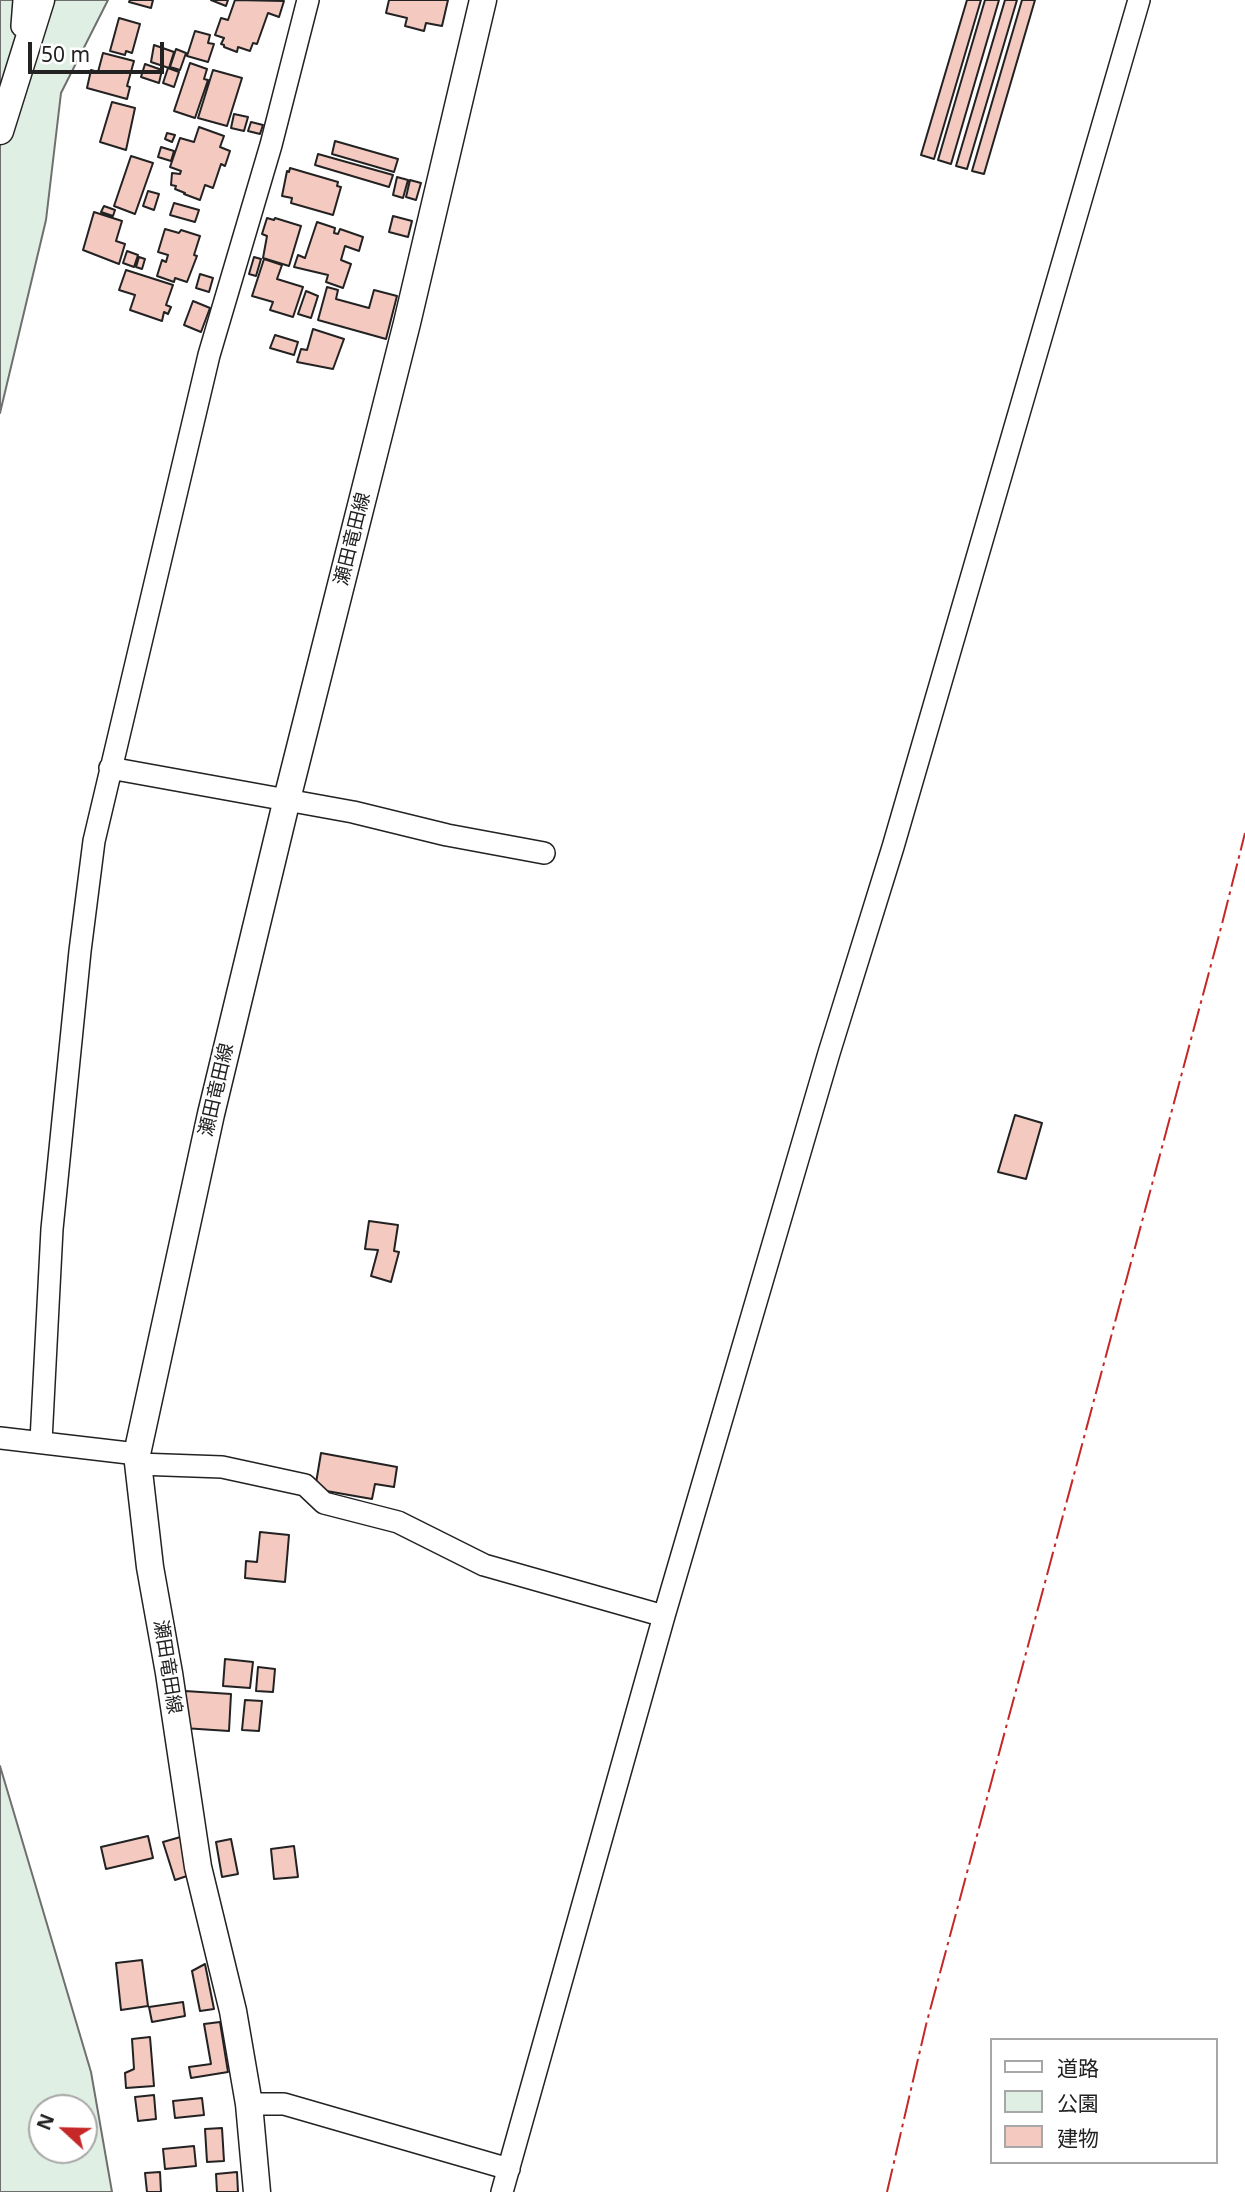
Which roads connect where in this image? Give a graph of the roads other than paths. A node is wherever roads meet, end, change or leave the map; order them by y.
1 (24, 0) edge
2 (41, 0) edge
3 (308, 0) edge
4 (483, 0) edge
5 (1139, 0) edge
6 (33, 32) junction
7 (0, 131) edge
8 (110, 768) junction
9 (287, 799) junction
10 (544, 853) dead end
11 (0, 1438) edge
12 (41, 1441) junction
13 (137, 1459) junction
14 (664, 1616) junction
15 (249, 2104) junction
16 (509, 2169) junction
17 (257, 2192) edge
18 (502, 2192) edge

1 - 6 street
2 - 6 main road
3 - 8 street
4 - 9 main road, 瀬田竜田線
5 - 14 street
6 - 7 main road
8 - 9 street
8 - 12 street
9 - 10 street
9 - 13 main road, 瀬田竜田線
11 - 12 street
12 - 13 street
13 - 14 street
13 - 15 main road, 瀬田竜田線
14 - 16 street
15 - 16 street
15 - 17 main road, 瀬田竜田線
16 - 18 street

